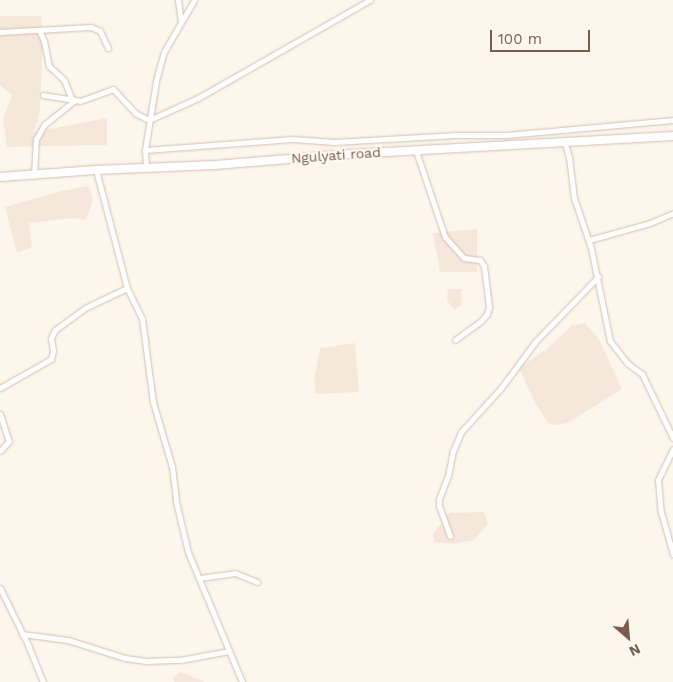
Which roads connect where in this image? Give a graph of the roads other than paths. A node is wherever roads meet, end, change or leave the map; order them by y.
1 (178, 0) edge
2 (194, 0) edge
3 (370, 0) edge
4 (181, 22) junction
5 (39, 30) junction
6 (0, 32) edge
7 (108, 48) dead end
8 (43, 95) dead end
9 (74, 100) junction
10 (149, 120) junction
11 (673, 120) edge
12 (673, 136) edge
13 (565, 143) junction
14 (145, 150) junction
15 (416, 151) junction
16 (146, 168) junction
17 (96, 170) junction
18 (34, 175) junction
19 (0, 177) edge
20 (673, 213) edge
21 (589, 240) junction
22 (598, 277) junction
23 (127, 288) junction
24 (455, 340) dead end
25 (0, 388) edge
26 (0, 414) edge
27 (673, 436) edge
28 (673, 450) edge
29 (0, 452) edge
30 (450, 536) dead end
31 (673, 554) edge
32 (200, 578) junction
33 (257, 582) dead end
34 (0, 588) edge
35 (22, 634) junction
36 (229, 651) junction
37 (42, 682) edge
38 (242, 682) edge

1 - 4 street
2 - 4 street
3 - 10 street
4 - 10 street
5 - 6 street
5 - 7 street
5 - 9 street
8 - 9 street
9 - 10 street
9 - 18 street
10 - 14 street
11 - 14 street
12 - 13 main road, Ngulyati road
13 - 15 main road, Ngulyati road
13 - 21 street
14 - 16 street
15 - 16 main road, Ngulyati road
15 - 24 street
16 - 17 main road, Ngulyati road
17 - 18 main road, Ngulyati road
17 - 23 street
18 - 19 main road, Ngulyati road
20 - 21 street
21 - 22 street
22 - 27 street
22 - 30 street
23 - 25 street
23 - 32 street
26 - 29 street
28 - 31 street
32 - 33 street
32 - 36 street
34 - 35 street
35 - 36 street
35 - 37 street
36 - 38 street

